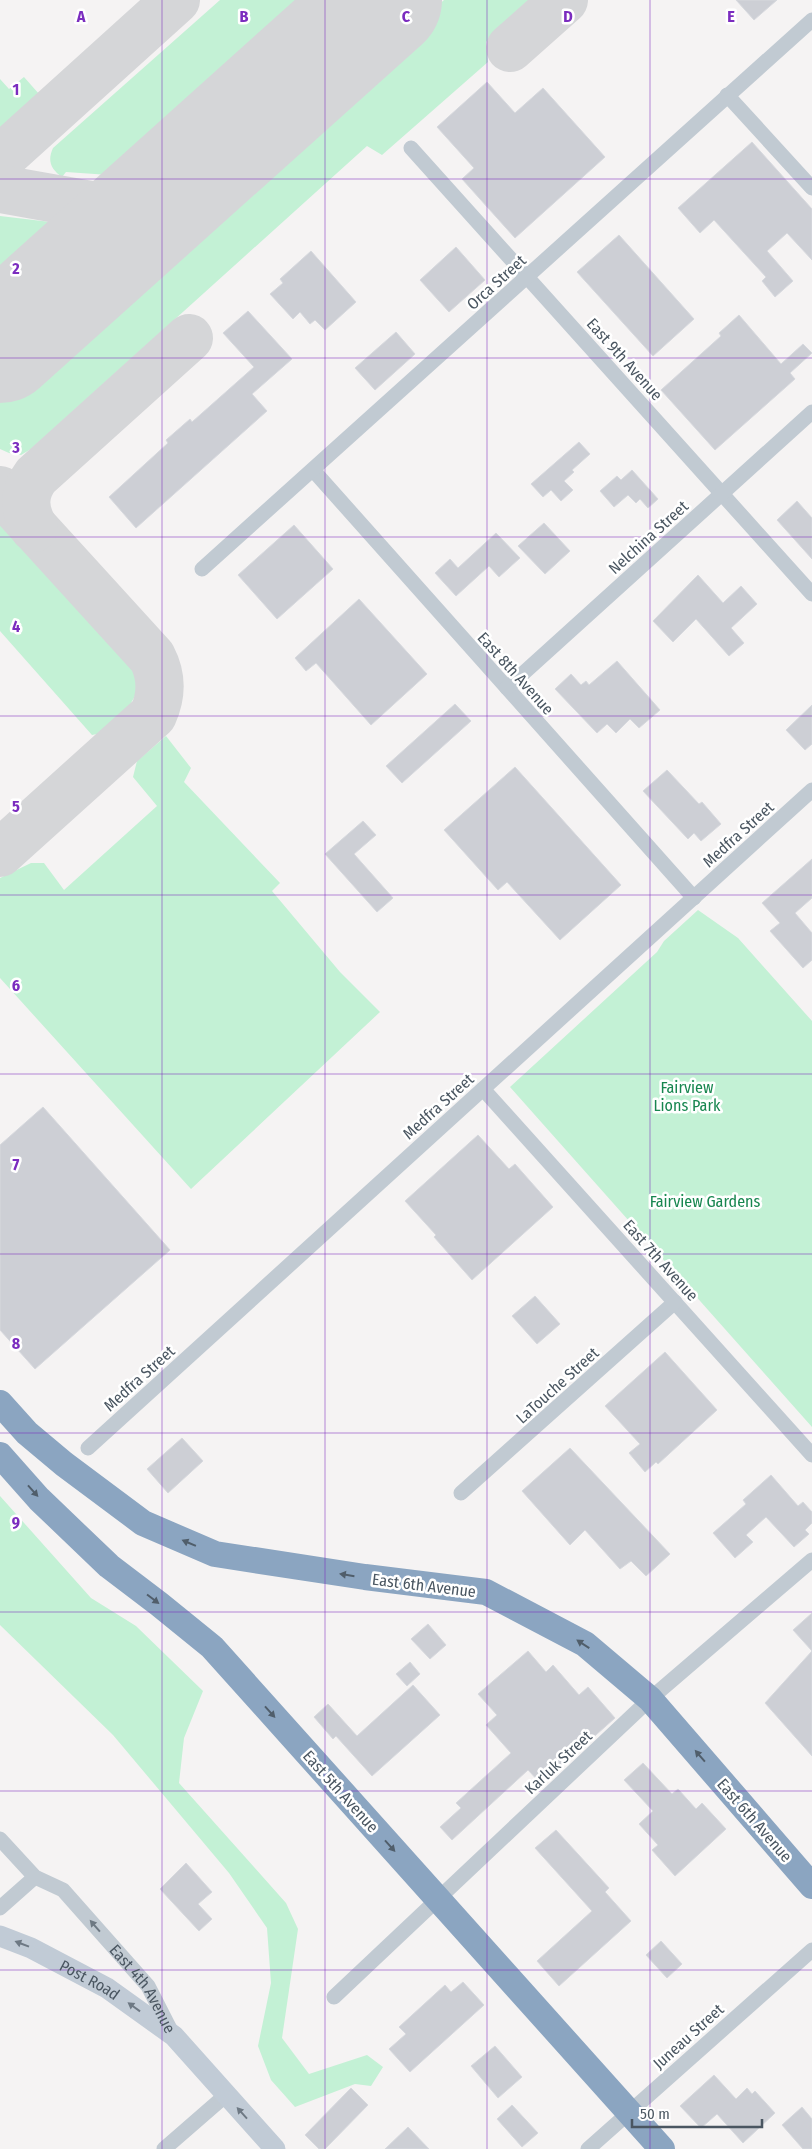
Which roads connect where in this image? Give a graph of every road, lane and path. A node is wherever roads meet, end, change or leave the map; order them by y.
1 (812, 20) edge
2 (727, 94) junction
3 (411, 148) dead end
4 (812, 188) edge
5 (527, 277) junction
6 (812, 412) edge
7 (313, 470) junction
8 (722, 494) junction
9 (202, 569) dead end
10 (812, 594) edge
11 (507, 688) junction
12 (812, 790) edge
13 (694, 898) junction
14 (483, 1089) junction
15 (675, 1302) junction
16 (0, 1403) edge
17 (88, 1448) dead end
18 (0, 1455) edge
19 (812, 1455) edge
20 (462, 1493) dead end
21 (812, 1560) edge
22 (650, 1699) junction
23 (0, 1839) edge
24 (35, 1877) junction
25 (812, 1886) edge
26 (438, 1899) junction
27 (0, 1908) edge
28 (0, 1936) edge
29 (812, 1950) edge
30 (334, 1997) dead end
31 (174, 2036) junction
32 (226, 2095) junction
33 (629, 2112) junction
34 (164, 2149) edge
35 (275, 2149) edge
36 (588, 2149) edge
37 (662, 2149) edge

1 - 2 street, Orca Street
2 - 4 street
2 - 5 street, Orca Street
3 - 5 street, East 9th Avenue
5 - 7 street, Orca Street
5 - 8 street, East 9th Avenue
6 - 8 street, Nelchina Street
7 - 9 street, Orca Street
7 - 11 street, East 8th Avenue
8 - 10 street, East 9th Avenue
8 - 11 street, Nelchina Street
11 - 13 street, East 8th Avenue
12 - 13 street, Medfra Street
13 - 14 street, Medfra Street
14 - 15 street, East 7th Avenue
14 - 17 street, Medfra Street
15 - 19 street, East 7th Avenue
15 - 20 street, LaTouche Street
22 -> 16 highway, East 6th Avenue
18 -> 26 highway, East 5th Avenue
21 - 22 street, Karluk Street
25 -> 22 highway, East 6th Avenue
22 - 26 street, Karluk Street
23 - 24 street, East 4th Avenue
24 - 27 street
31 -> 24 street, East 4th Avenue
26 - 30 street, Karluk Street
26 - 33 highway, East 5th Avenue
31 -> 28 main road, Post Road
29 - 33 street, Juneau Street
31 - 32 main road, East 4th Avenue
32 - 34 street
35 -> 32 main road, East 4th Avenue
33 - 36 street, Juneau Street
33 - 37 highway, East 5th Avenue

